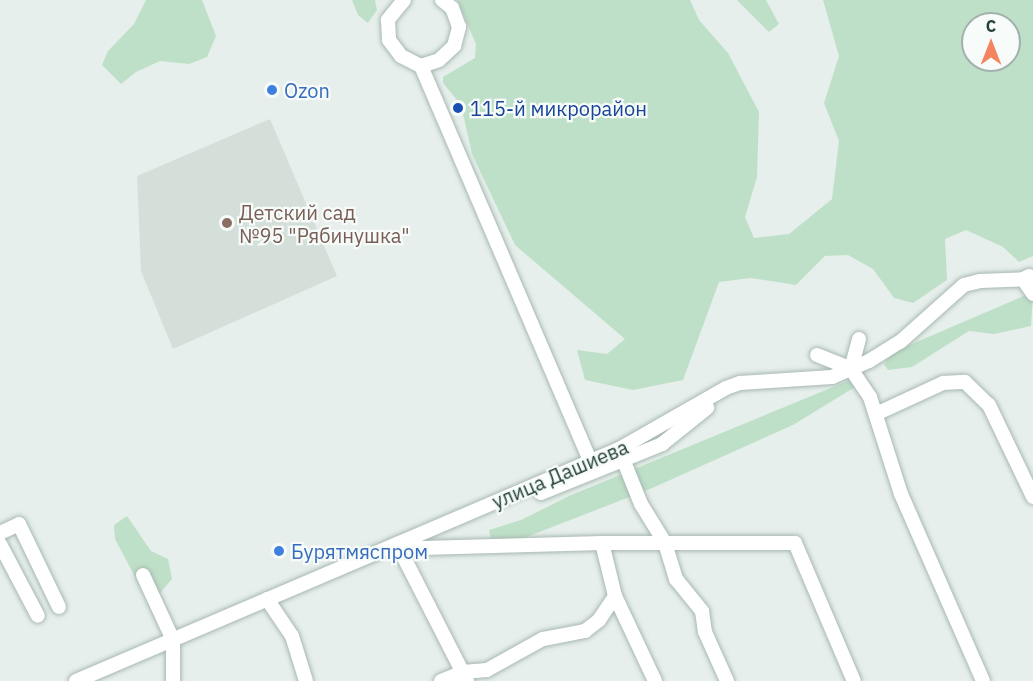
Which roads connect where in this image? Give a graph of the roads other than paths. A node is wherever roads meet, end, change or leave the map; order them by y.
1 (404, 0) edge
2 (442, 0) edge
3 (421, 66) junction
4 (1030, 277) edge
5 (1033, 294) edge
6 (859, 339) dead end
7 (817, 354) dead end
8 (851, 369) junction
9 (878, 413) junction
10 (622, 454) junction
11 (591, 461) junction
12 (541, 493) dead end
13 (1033, 497) edge
14 (0, 533) edge
15 (602, 543) junction
16 (665, 543) junction
17 (0, 544) edge
18 (397, 544) junction
19 (143, 575) dead end
20 (615, 596) junction
21 (267, 599) junction
22 (59, 607) dead end
23 (38, 616) dead end
24 (173, 640) junction
25 (465, 676) edge
26 (76, 681) edge
27 (173, 681) edge
28 (306, 681) edge
29 (441, 681) edge
30 (656, 681) edge
31 (727, 681) edge
32 (854, 681) edge
33 (983, 681) edge

1 - 3 street
2 - 3 street
3 - 11 street
4 - 5 street
4 - 8 street, улица Дашиева
6 - 8 street
7 - 8 street
8 - 9 street
8 - 10 street, улица Дашиева
9 - 13 street
9 - 33 street
10 - 11 street, улица Дашиева
10 - 12 street
10 - 16 street
11 - 18 street, улица Дашиева
14 - 22 street
15 - 16 street
15 - 18 street
15 - 20 street
16 - 31 street
16 - 32 street
17 - 23 street
18 - 21 street, улица Дашиева
18 - 25 street
19 - 24 street
20 - 25 street
20 - 30 street
21 - 24 street, улица Дашиева
21 - 28 street
24 - 26 street, улица Дашиева
24 - 27 street
25 - 29 street

